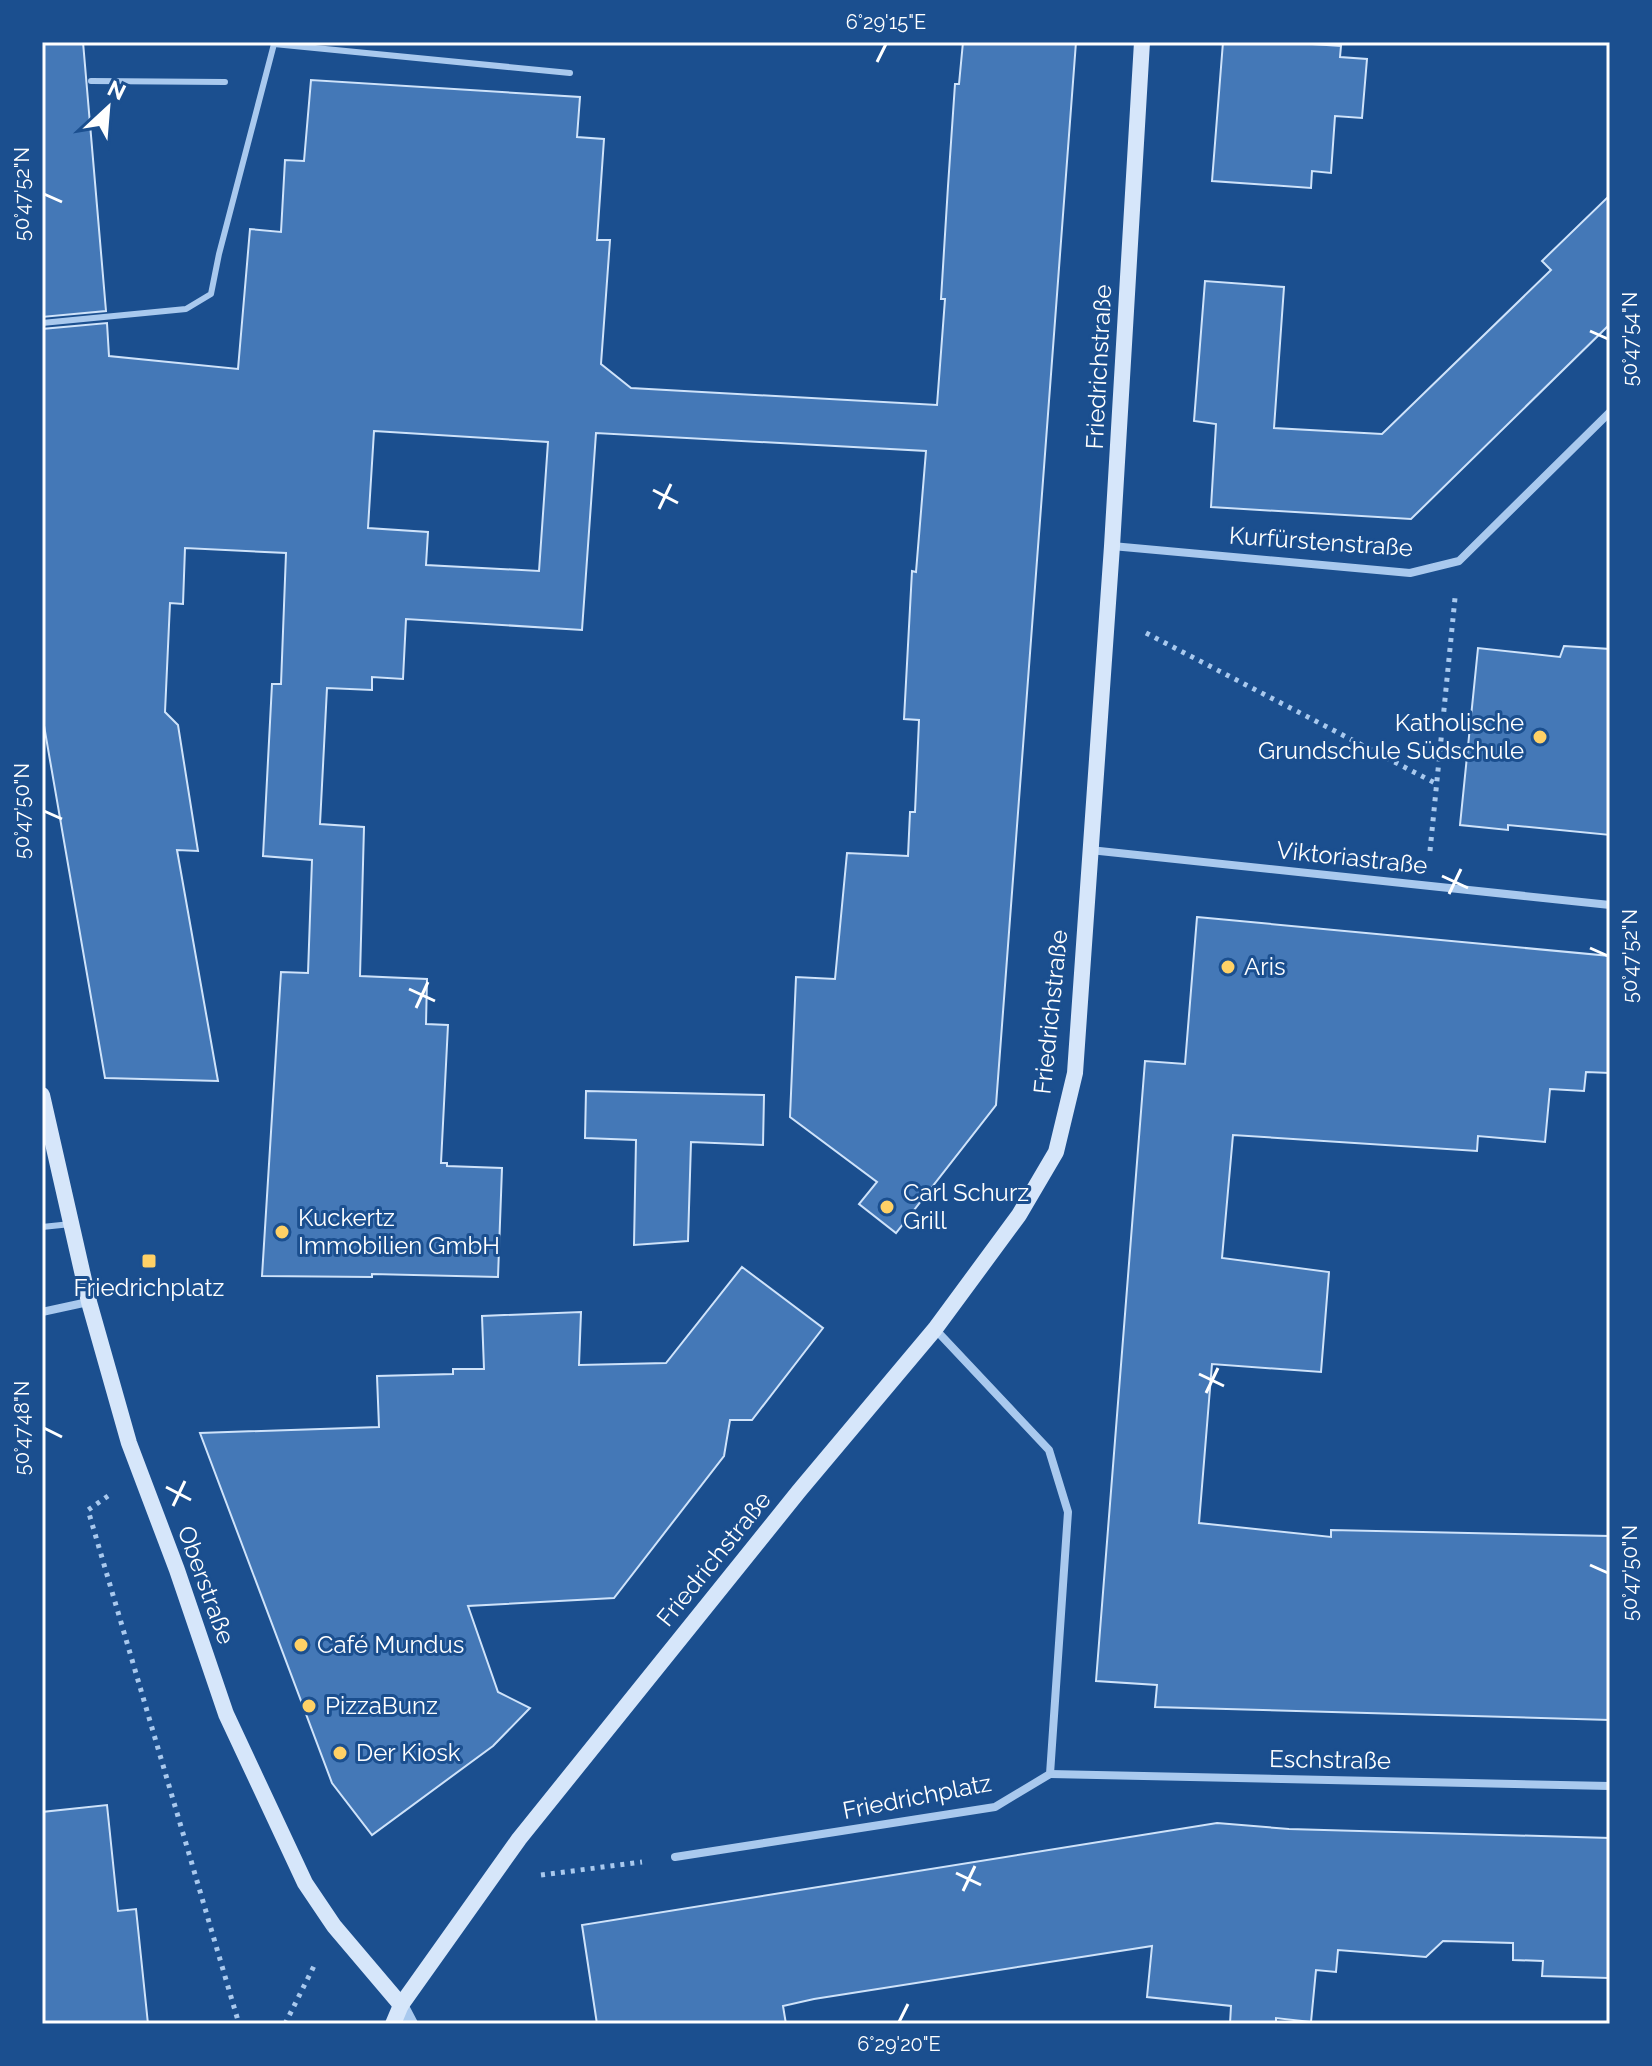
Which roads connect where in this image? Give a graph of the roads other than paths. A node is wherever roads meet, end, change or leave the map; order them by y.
1 (1142, 42) edge
2 (570, 73) dead end
3 (91, 81) dead end
4 (225, 82) dead end
5 (42, 323) edge
6 (1610, 412) edge
7 (1112, 546) junction
8 (1089, 850) junction
9 (1610, 905) edge
10 (42, 1095) edge
11 (71, 1224) junction
12 (42, 1227) edge
13 (89, 1302) junction
14 (42, 1312) edge
15 (935, 1329) junction
16 (1050, 1774) junction
17 (1610, 1786) edge
18 (675, 1857) road end
19 (401, 2005) junction
20 (393, 2024) edge
21 (411, 2024) edge

1 - 7 main road, Friedrichstraße
2 - 5 lane
3 - 4 lane
6 - 7 street, Kurfürstenstraße
7 - 8 main road, Friedrichstraße
8 - 9 street, Viktoriastraße
8 - 15 main road, Friedrichstraße
10 - 11 main road, Oberstraße
11 - 12 lane
11 - 13 main road, Oberstraße
13 - 14 street
13 - 19 main road, Oberstraße
15 - 16 street
15 - 19 main road, Friedrichstraße
16 - 17 street, Eschstraße
16 - 18 street, Friedrichplatz
19 - 20 main road, Friedrichstraße
19 - 21 street

